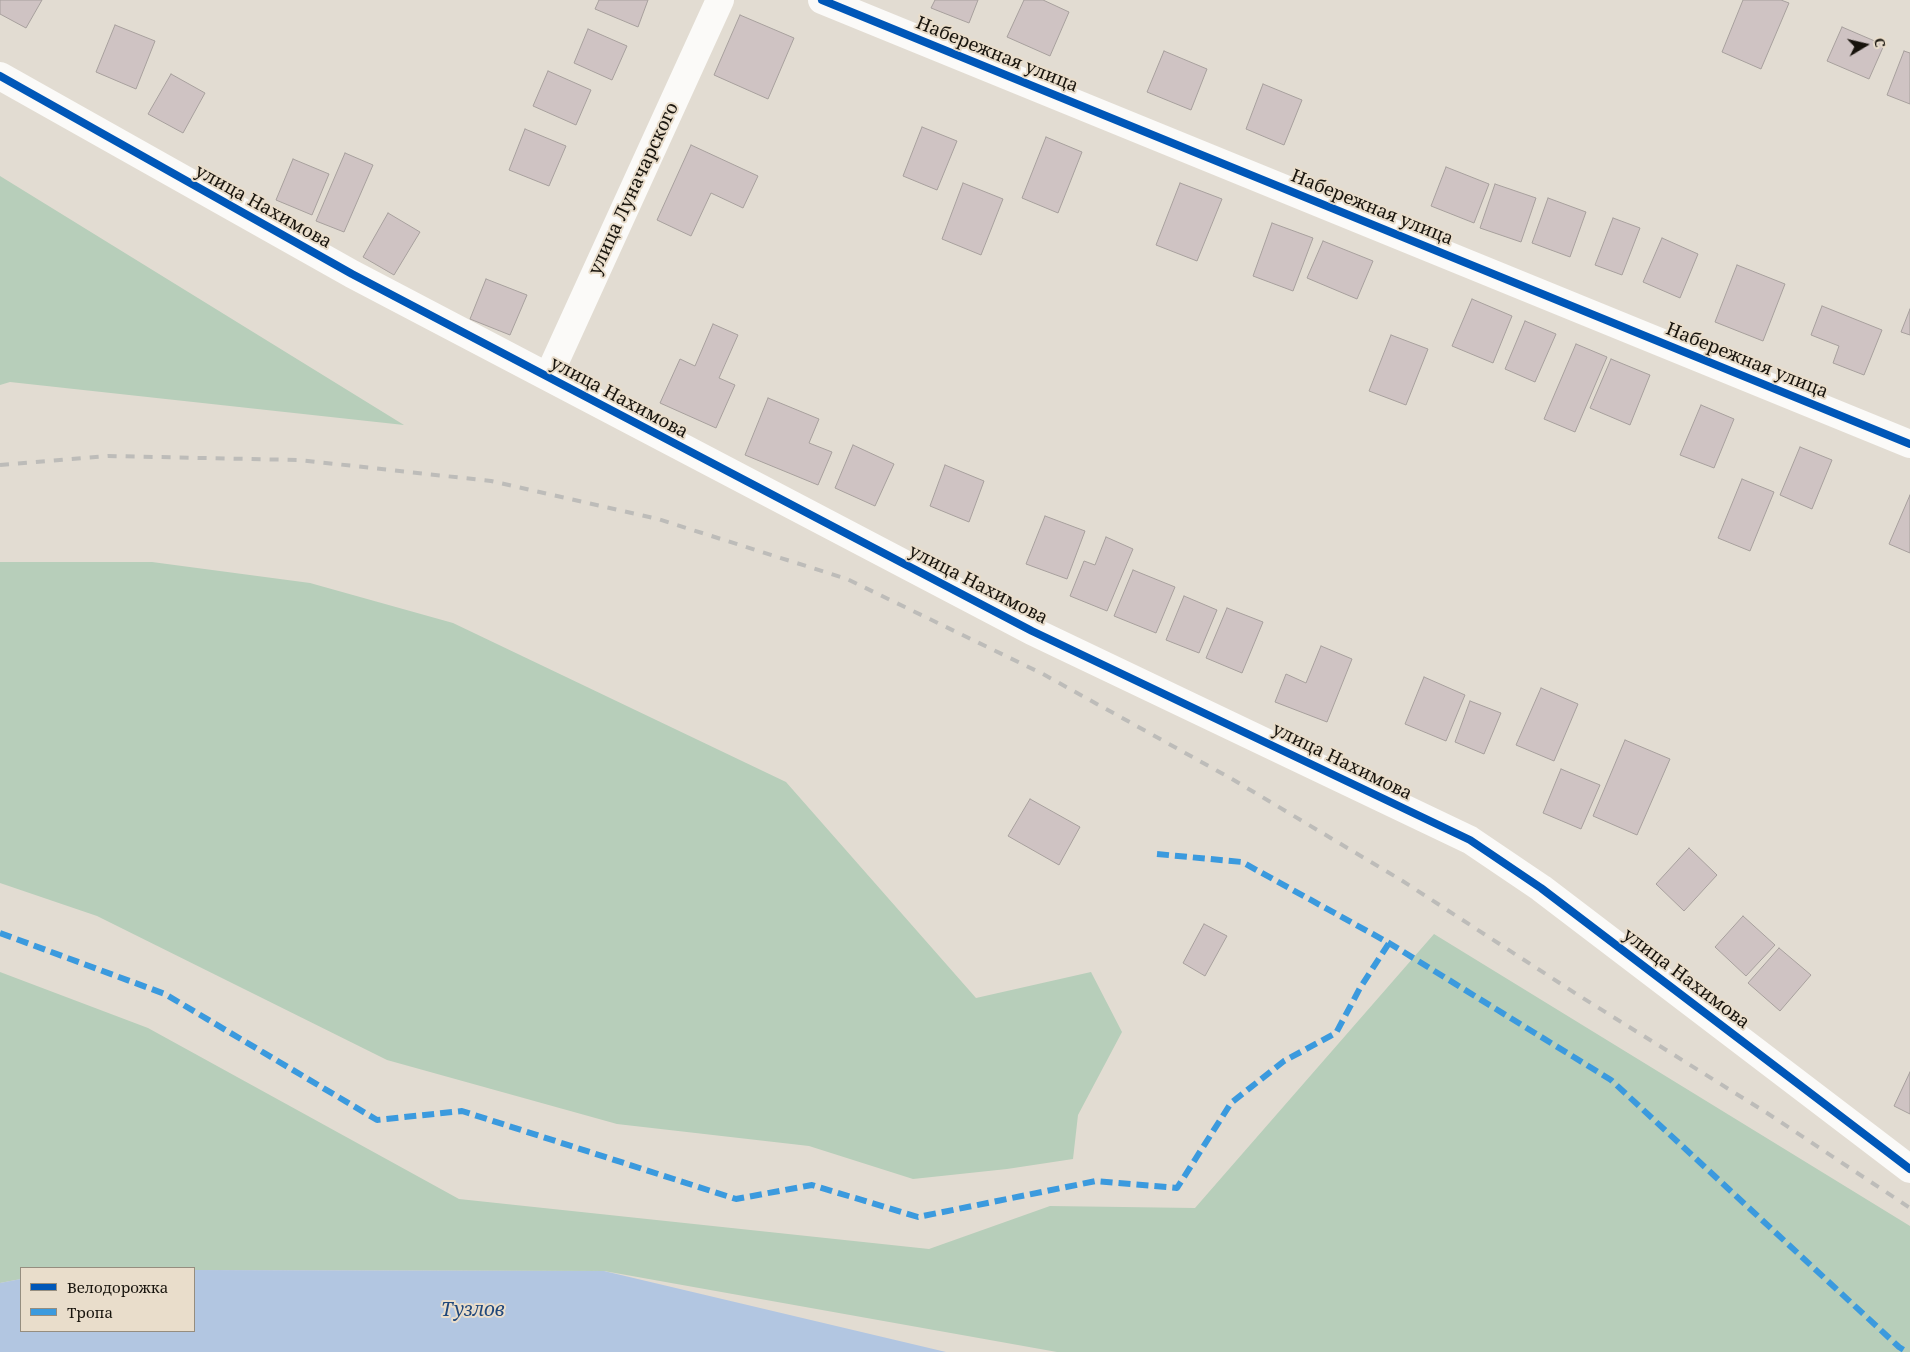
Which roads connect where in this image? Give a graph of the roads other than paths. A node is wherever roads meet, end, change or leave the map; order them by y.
1 (720, 0) edge
2 (822, 0) edge
3 (0, 76) edge
4 (548, 377) junction
5 (1910, 444) edge
6 (1910, 1169) edge

1 - 4 street, улица Луначарского
2 - 5 street, Набережная улица
3 - 4 street, улица Нахимова
4 - 6 street, улица Нахимова

